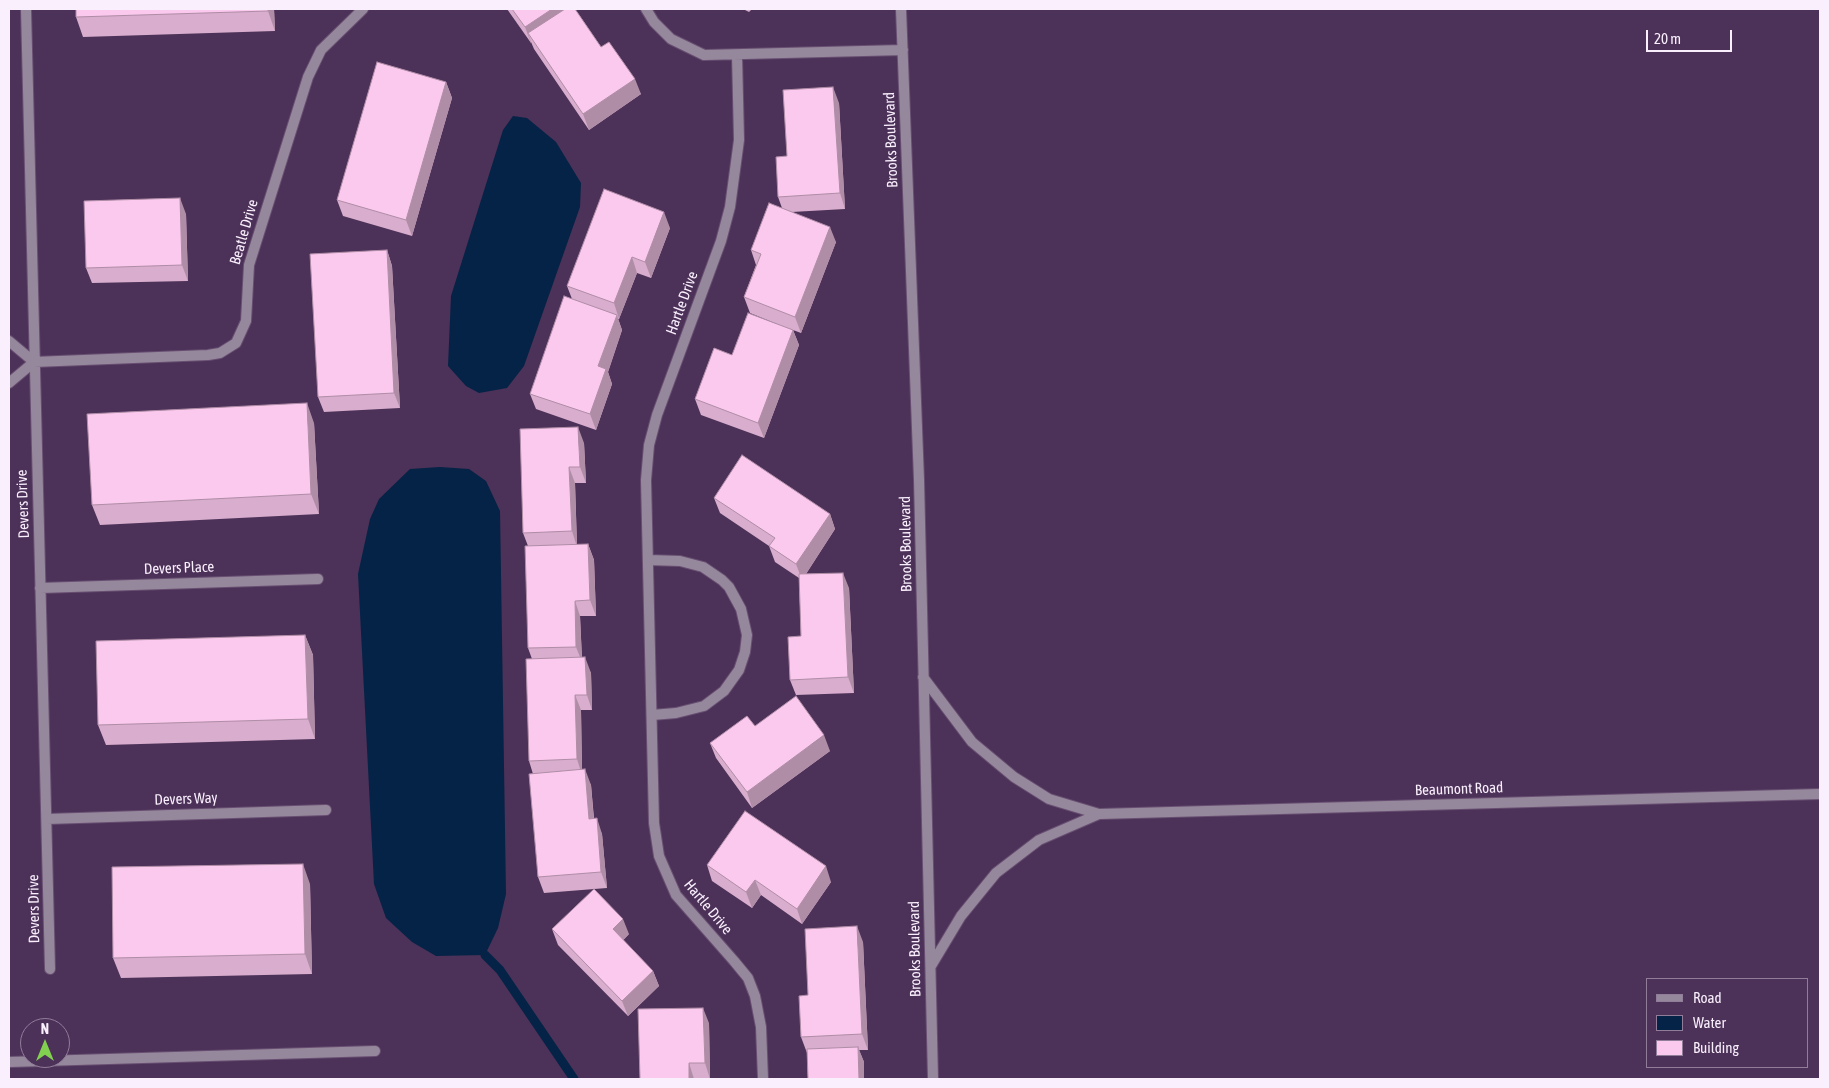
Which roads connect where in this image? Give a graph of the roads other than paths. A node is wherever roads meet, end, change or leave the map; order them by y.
1 (26, 9) edge
2 (364, 9) edge
3 (646, 9) edge
4 (901, 9) edge
5 (903, 50) junction
6 (737, 55) junction
7 (9, 342) edge
8 (34, 362) junction
9 (9, 383) edge
10 (648, 560) junction
11 (318, 578) dead end
12 (40, 588) junction
13 (923, 677) junction
14 (652, 714) junction
15 (1820, 794) edge
16 (326, 810) dead end
17 (1099, 814) junction
18 (47, 819) junction
19 (930, 968) junction
20 (50, 969) dead end
21 (375, 1051) dead end
22 (9, 1062) edge
23 (763, 1079) edge
24 (933, 1079) edge

1 - 8 street, Devers Drive
2 - 8 street, Beatle Drive
3 - 6 street
4 - 5 street, Brooks Boulevard
5 - 6 street
5 - 13 street, Brooks Boulevard
6 - 10 street, Hartle Drive
7 - 8 street
8 - 9 street
8 - 12 street, Devers Drive
10 - 14 street, Hartle Drive
10 - 14 street
11 - 12 street, Devers Place
12 - 18 street, Devers Drive
13 - 17 street, Beaumont Road
13 - 19 street, Brooks Boulevard
14 - 23 street, Hartle Drive
15 - 17 street, Beaumont Road
16 - 18 street, Devers Way
17 - 19 street, Beaumont Road
18 - 20 street, Devers Drive
19 - 24 street, Brooks Boulevard
21 - 22 street

